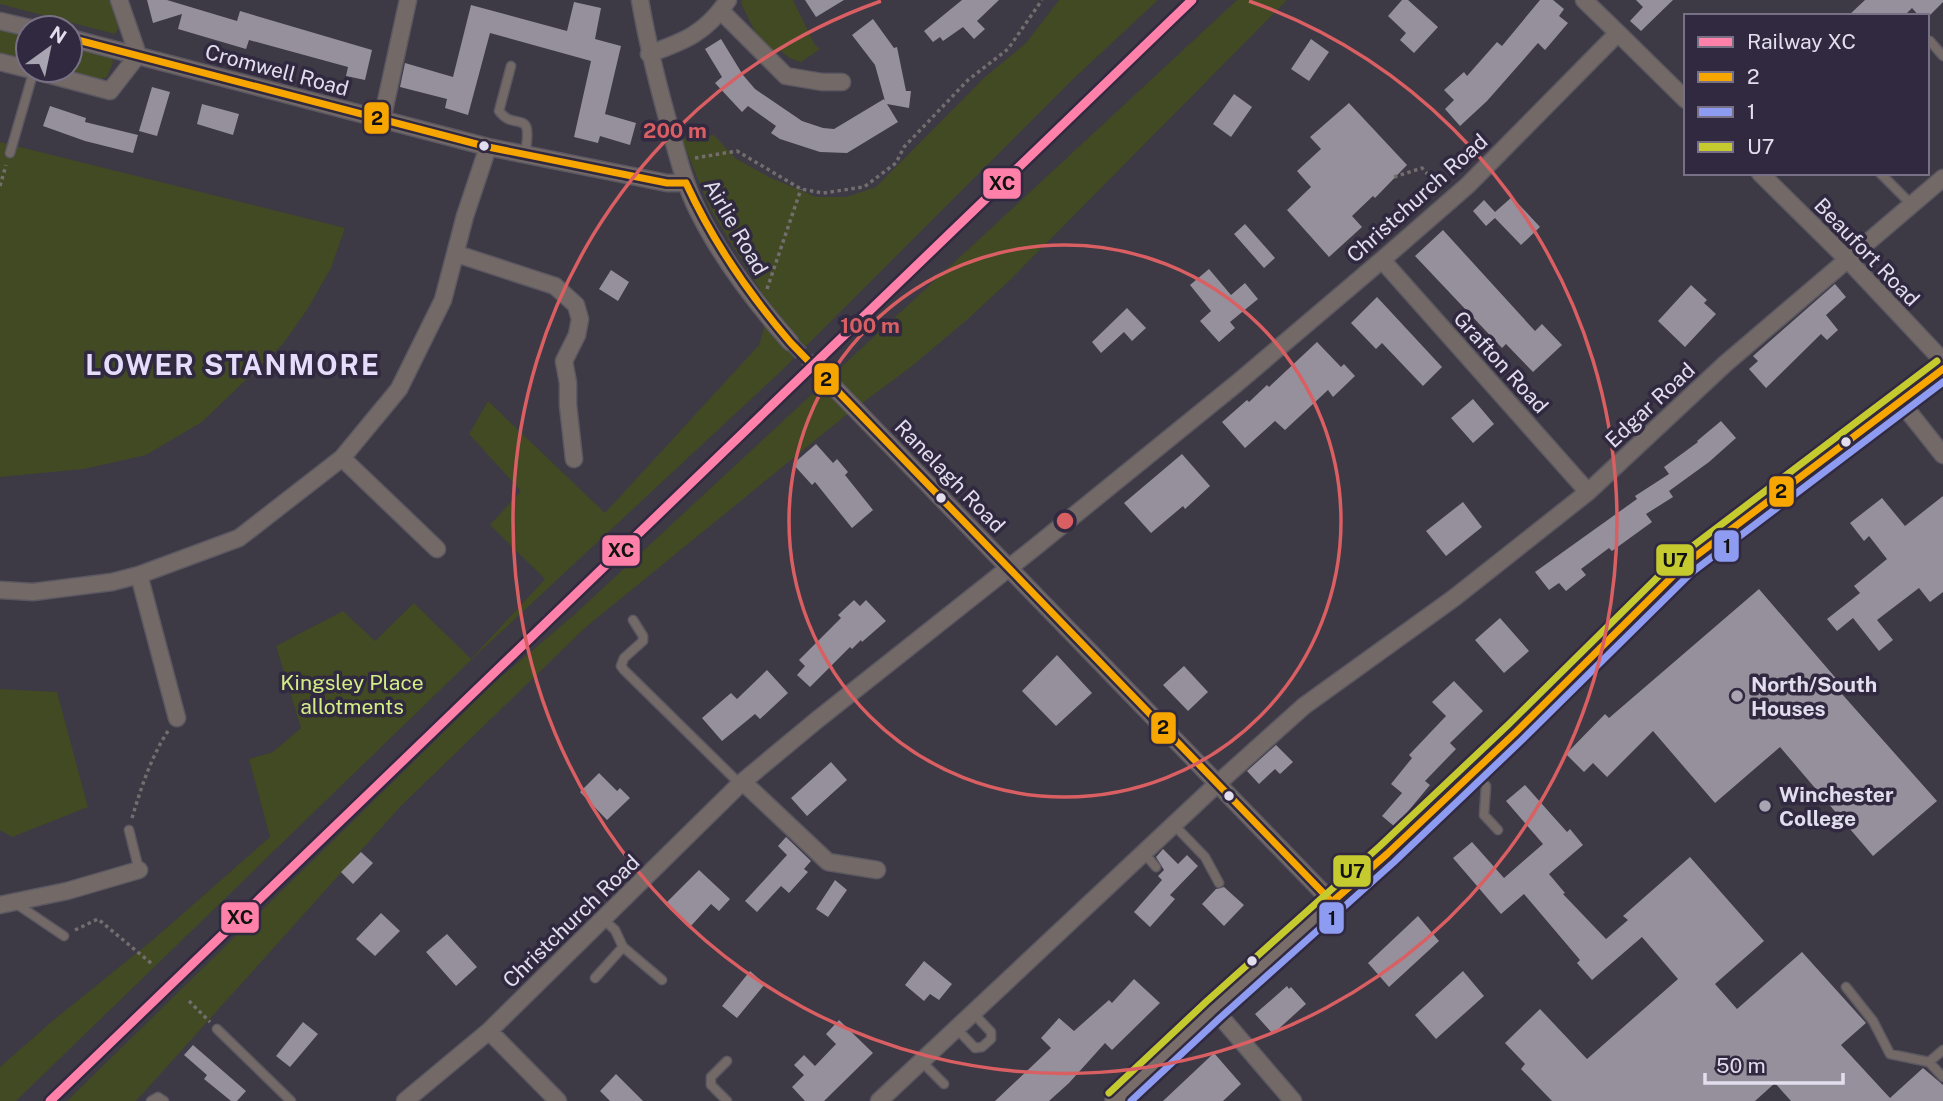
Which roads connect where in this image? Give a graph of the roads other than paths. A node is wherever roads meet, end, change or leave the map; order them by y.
1 (119, 0) edge
2 (408, 0) edge
3 (640, 0) edge
4 (1584, 0) edge
5 (724, 5) edge
6 (1618, 33) junction
7 (1930, 41) dead end
8 (84, 42) edge
9 (649, 54) junction
10 (138, 55) junction
11 (1943, 56) edge
12 (511, 66) dead end
13 (842, 82) dead end
14 (84, 83) edge
15 (27, 84) edge
16 (1684, 98) edge
17 (382, 120) junction
18 (488, 147) junction
19 (10, 153) road end
20 (525, 154) junction
21 (1762, 175) edge
22 (1882, 175) edge
23 (1943, 178) edge
24 (686, 183) junction
25 (1912, 205) junction
26 (457, 254) junction
27 (1382, 260) junction
28 (1848, 260) junction
29 (790, 342) tunnel mouth
30 (1943, 360) edge
31 (1943, 369) edge
32 (829, 382) tunnel mouth
33 (1900, 401) junction
34 (1943, 455) edge
35 (342, 458) junction
36 (573, 459) dead end
37 (1588, 492) junction
38 (437, 549) dead end
39 (1009, 568) junction
40 (139, 575) junction
41 (0, 590) edge
42 (633, 620) dead end
43 (177, 718) road end
44 (1474, 772) junction
45 (742, 783) junction
46 (1216, 785) junction
47 (1174, 825) junction
48 (129, 830) road end
49 (1498, 830) dead end
50 (1144, 853) junction
51 (1156, 867) dead end
52 (139, 870) joint
53 (877, 870) dead end
54 (1219, 883) dead end
55 (1332, 902) junction
56 (8, 904) edge
57 (603, 919) junction
58 (64, 936) road end
59 (623, 947) junction
60 (595, 978) dead end
61 (662, 980) dead end
62 (1846, 987) dead end
63 (1214, 1009) junction
64 (973, 1013) junction
65 (956, 1028) junction
66 (217, 1029) road end
67 (489, 1031) junction
68 (1943, 1050) edge
69 (727, 1060) dead end
70 (921, 1061) junction
71 (1929, 1062) junction
72 (1943, 1077) edge
73 (944, 1084) dead end
74 (884, 1099) edge
75 (151, 1101) edge
76 (164, 1101) edge
77 (291, 1101) edge
78 (405, 1101) edge
79 (558, 1101) edge
80 (727, 1101) edge
81 (1116, 1101) edge
82 (1293, 1101) edge

1 - 10 street
2 - 17 street
3 - 9 street, Airlie Road
4 - 6 street
5 - 9 street
5 - 13 street
6 - 16 street
6 - 27 street, Christchurch Road
7 - 11 lane
8 - 10 street, Cromwell Road
9 - 24 street, Airlie Road
10 - 14 street
10 - 17 street, Cromwell Road
12 - 20 lane
15 - 19 lane
17 - 18 street, Cromwell Road
18 - 20 street, Cromwell Road
18 - 26 street
20 - 24 street, Cromwell Road
21 - 28 street, Beaufort Road
22 - 25 lane
23 - 25 street, Edgar Road
24 - 29 street, Airlie Road
25 - 28 street, Edgar Road
26 - 35 street
26 - 36 street
27 - 37 street, Grafton Road
27 - 39 street, Christchurch Road
28 - 30 street, Beaufort Road
28 - 37 street, Edgar Road
31 - 33 main road
32 - 39 street, Ranelagh Road
33 - 34 street
33 - 44 main road
35 - 38 street
35 - 40 street
37 - 46 street, Edgar Road
39 - 45 street, Christchurch Road
39 - 46 street, Ranelagh Road
40 - 41 street
40 - 43 street
42 - 45 lane
44 - 49 lane
44 - 55 main road
45 - 53 street
45 - 57 street, Christchurch Road
46 - 47 street, Edgar Road
46 - 55 street, Ranelagh Road
47 - 50 street, Edgar Road
47 - 54 lane
48 - 52 lane
50 - 51 lane
50 - 64 street, Edgar Road
52 - 56 street
55 - 63 main road
56 - 58 lane
57 - 59 lane
57 - 67 street, Christchurch Road
59 - 60 lane
59 - 61 lane
62 - 71 lane
63 - 81 main road
63 - 82 street
64 - 65 street, Edgar Road
64 - 65 lane
65 - 70 street, Edgar Road
66 - 77 lane
67 - 78 street, Christchurch Road
67 - 79 street
68 - 71 lane
69 - 80 lane
70 - 73 lane
70 - 74 street, Edgar Road
71 - 72 lane
75 - 76 lane

